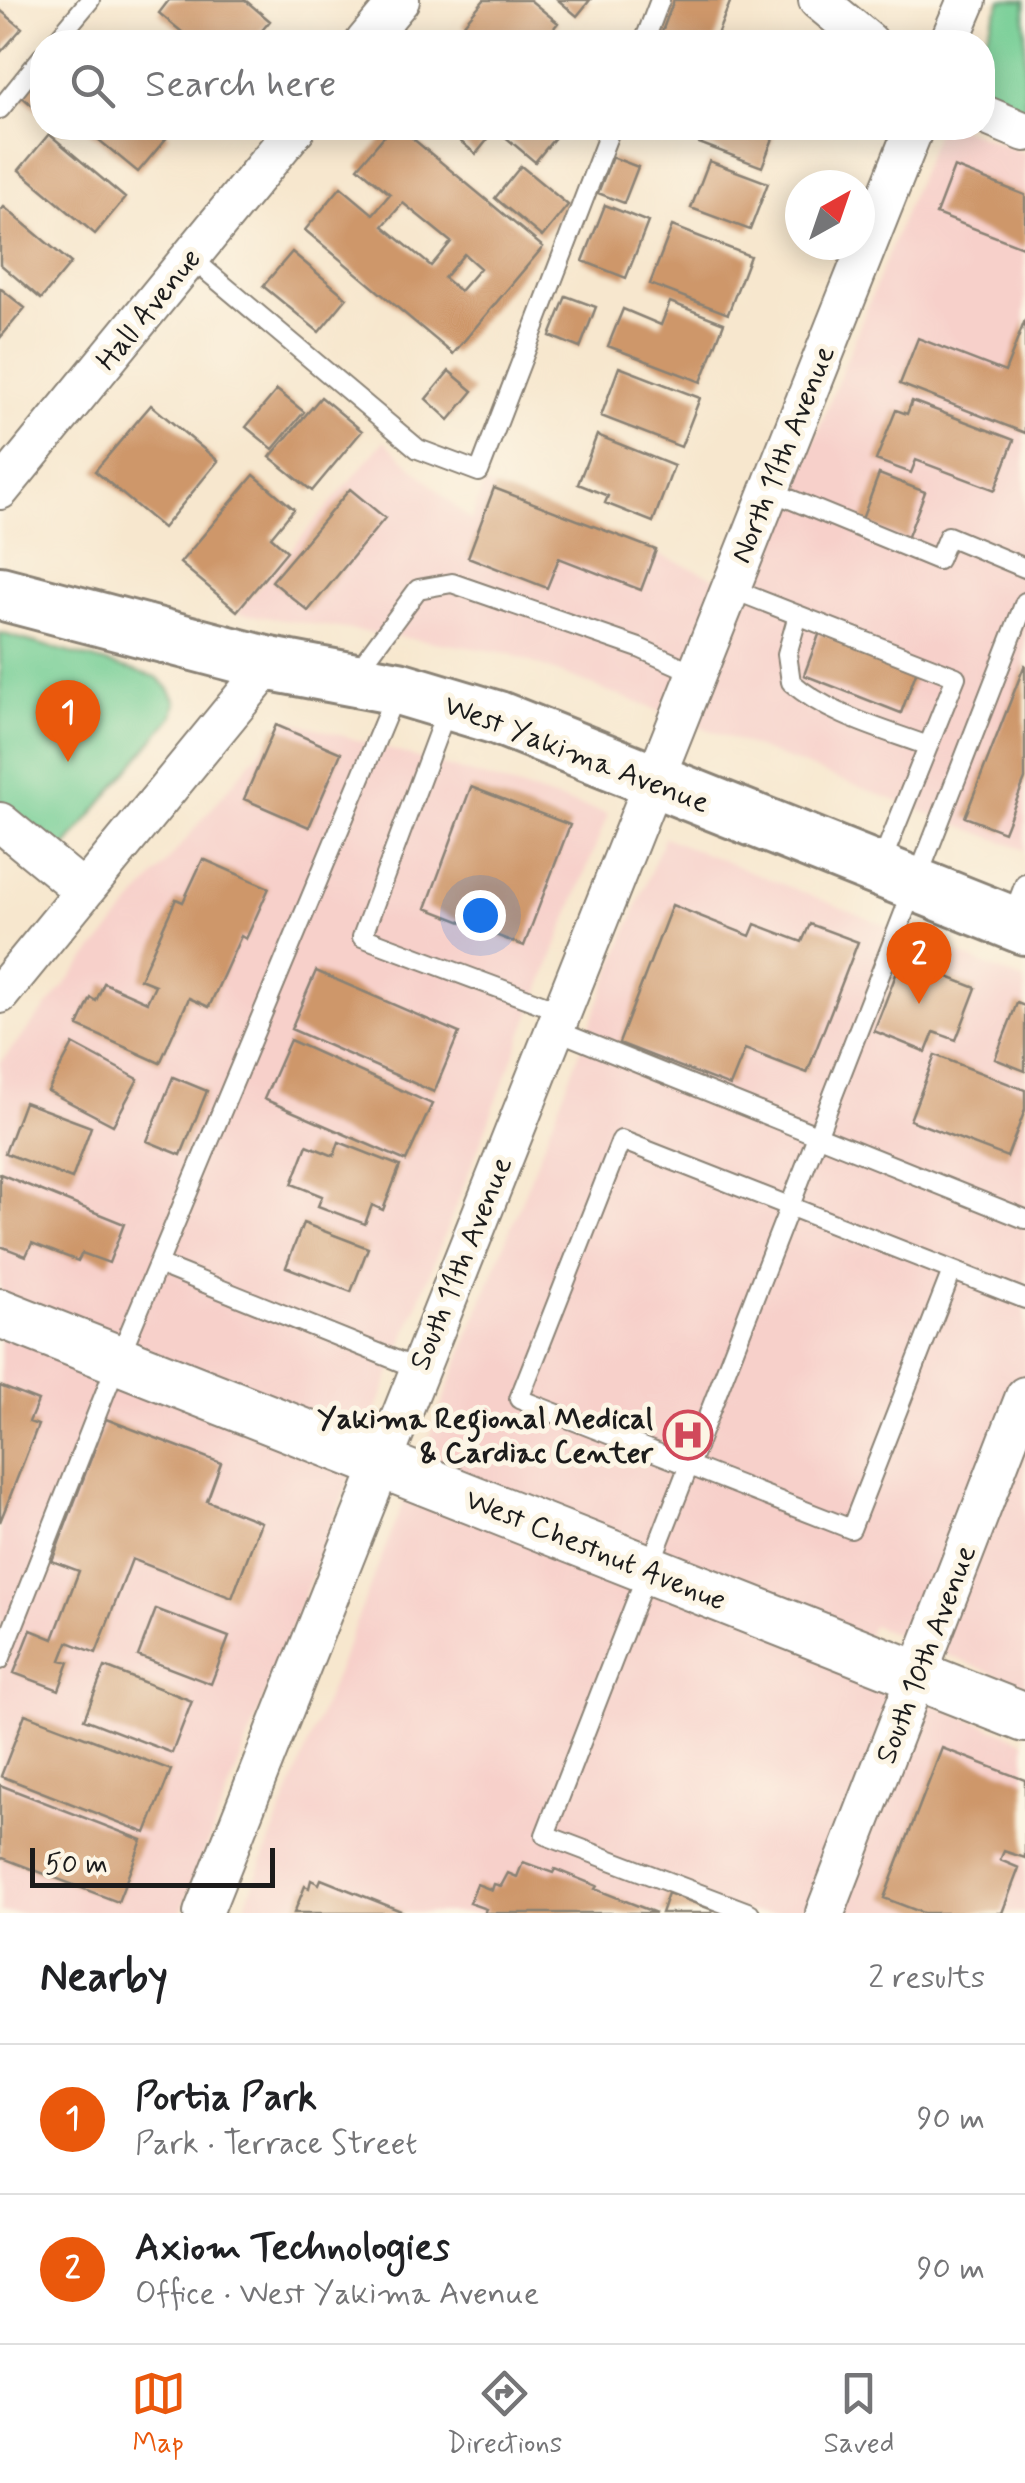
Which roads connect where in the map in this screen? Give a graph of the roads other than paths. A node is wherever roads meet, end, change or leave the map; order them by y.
1 (90, 0) edge
2 (400, 0) edge
3 (660, 0) edge
4 (818, 0) edge
5 (966, 0) edge
6 (65, 30) edge
7 (375, 30) edge
8 (649, 30) edge
9 (854, 30) edge
10 (954, 30) edge
11 (30, 73) edge
12 (0, 109) edge
13 (995, 119) edge
14 (1025, 132) edge
15 (286, 140) edge
16 (606, 140) edge
17 (909, 140) edge
18 (190, 257) junction
19 (0, 490) edge
20 (768, 490) junction
21 (1025, 568) edge
22 (729, 588) junction
23 (0, 594) edge
24 (1025, 602) edge
25 (798, 615) junction
26 (270, 664) junction
27 (695, 673) junction
28 (375, 684) junction
29 (449, 703) junction
30 (928, 746) junction
31 (651, 781) junction
32 (0, 822) edge
33 (896, 877) junction
34 (84, 891) junction
35 (1020, 911) edge
36 (0, 994) edge
37 (556, 1020) junction
38 (816, 1135) junction
39 (788, 1206) junction
40 (1025, 1219) edge
41 (158, 1264) junction
42 (952, 1271) junction
43 (1025, 1299) edge
44 (0, 1312) edge
45 (118, 1360) junction
46 (418, 1369) junction
47 (1025, 1396) edge
48 (380, 1464) junction
49 (687, 1465) junction
50 (646, 1569) junction
51 (0, 1660) edge
52 (917, 1676) junction
53 (1025, 1718) edge
54 (203, 1913) edge
55 (750, 1913) edge
56 (826, 1913) edge

1 - 6 lane
2 - 7 street
3 - 8 lane
4 - 9 street
5 - 10 street
11 - 12 lane
13 - 14 street
15 - 18 street, Hall Avenue
16 - 18 lane
17 - 20 street, North 11th Avenue
18 - 19 street, Hall Avenue
20 - 21 lane
20 - 22 street, North 11th Avenue
22 - 25 lane
22 - 27 street, North 11th Avenue
23 - 26 main road, West Yakima Avenue
24 - 33 lane
25 - 30 lane
25 - 30 lane
26 - 28 main road, West Yakima Avenue
26 - 34 street
27 - 28 lane
27 - 31 street, North 11th Avenue
28 - 29 main road, West Yakima Avenue
28 - 41 lane
29 - 31 main road, West Yakima Avenue
29 - 37 lane
30 - 33 lane
31 - 33 main road, West Yakima Avenue
31 - 37 street, South 11th Avenue
32 - 34 street
33 - 35 main road, West Yakima Avenue
33 - 38 lane
34 - 36 street
37 - 38 lane
37 - 46 street, South 11th Avenue
38 - 39 lane
38 - 40 lane
39 - 42 lane
39 - 49 lane
39 - 49 lane
41 - 45 lane
41 - 46 lane
42 - 43 lane
42 - 49 lane
44 - 45 street, West Chestnut Avenue
45 - 48 street, West Chestnut Avenue
45 - 51 lane
46 - 48 street, South 11th Avenue
47 - 52 street, South 10th Avenue
48 - 50 street, West Chestnut Avenue
48 - 54 street, South 11th Avenue
49 - 50 lane
50 - 52 street, West Chestnut Avenue
50 - 55 lane
52 - 53 street, West Chestnut Avenue
52 - 56 street, South 10th Avenue

